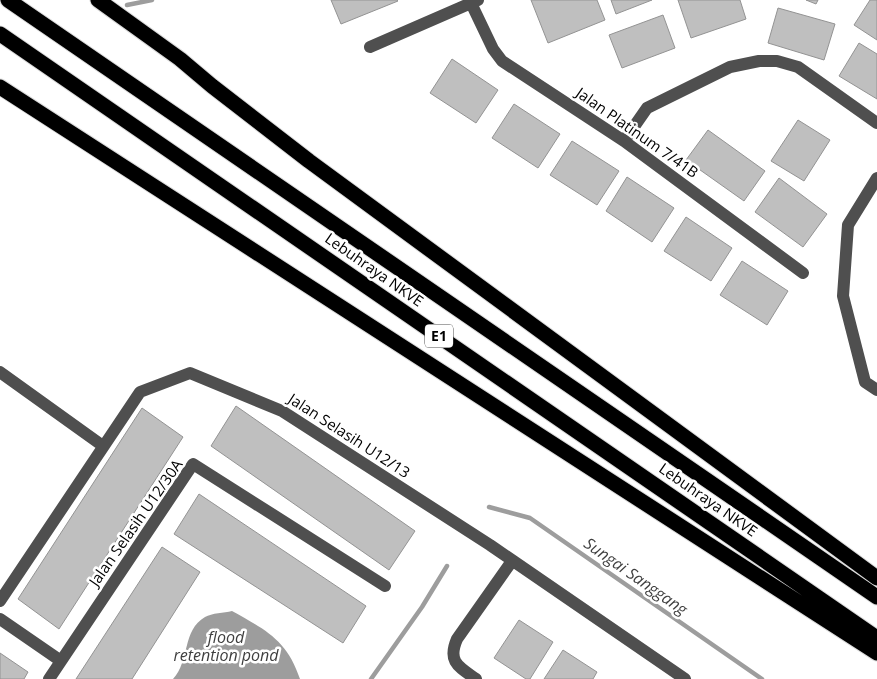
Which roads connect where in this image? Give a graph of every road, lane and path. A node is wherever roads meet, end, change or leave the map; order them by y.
1 (8, 0) edge
2 (98, 0) edge
3 (475, 2) edge
4 (0, 34) edge
5 (370, 47) dead end
6 (0, 87) edge
7 (877, 123) edge
8 (624, 141) junction
9 (877, 178) edge
10 (803, 273) dead end
11 (0, 372) edge
12 (877, 390) edge
13 (103, 446) junction
14 (512, 561) junction
15 (877, 578) edge
16 (385, 586) dead end
17 (877, 597) edge
18 (0, 601) edge
19 (0, 619) edge
20 (877, 638) edge
21 (877, 653) edge
22 (61, 661) junction
23 (49, 679) edge
24 (476, 679) edge
25 (685, 679) edge

1 - 17 highway, Lebuhraya NKVE / E1
2 - 15 highway
3 - 5 street
3 - 8 street, Jalan Platinum 7/41B
4 - 20 highway, Lebuhraya NKVE / E1
6 - 21 highway
7 - 8 street
8 - 10 street, Jalan Platinum 7/41B
9 - 12 street
11 - 13 street
13 - 14 street, Jalan Selasih U12/13
13 - 18 street, Jalan Selasih U12/13
14 - 24 street
14 - 25 street, Jalan Selasih U12/13
16 - 22 street, Jalan Selasih U12/30A
19 - 22 street
22 - 23 street, Jalan Selasih U12/30A

